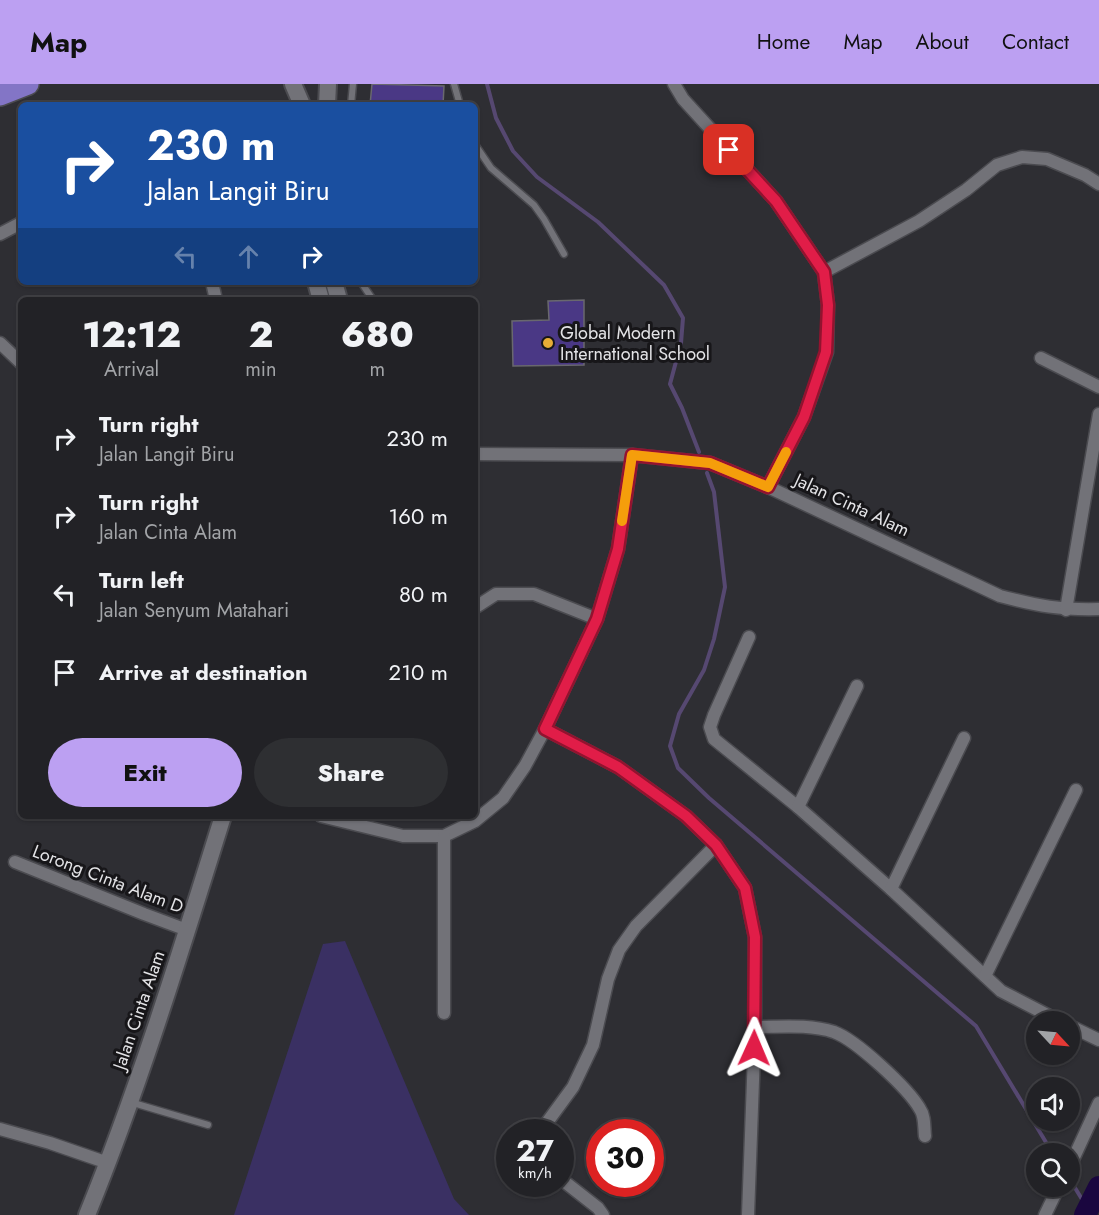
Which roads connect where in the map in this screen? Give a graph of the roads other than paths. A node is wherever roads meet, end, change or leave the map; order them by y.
1 (28, 84) edge
2 (293, 84) edge
3 (328, 84) edge
4 (353, 84) edge
5 (454, 84) edge
6 (674, 84) edge
7 (0, 95) edge
8 (301, 102) edge
9 (327, 102) edge
10 (351, 102) edge
11 (459, 102) edge
12 (478, 149) edge
13 (1099, 184) edge
14 (18, 225) edge
15 (0, 234) edge
16 (564, 254) dead end
17 (824, 272) junction
18 (0, 343) edge
19 (1041, 358) dead end
20 (18, 360) edge
21 (1099, 387) edge
22 (1099, 414) edge
23 (478, 454) edge
24 (632, 455) junction
25 (768, 487) junction
26 (478, 606) edge
27 (1099, 609) edge
28 (1066, 610) junction
29 (597, 619) junction
30 (749, 637) dead end
31 (857, 686) dead end
32 (545, 729) junction
33 (964, 738) dead end
34 (1076, 790) dead end
35 (798, 807) junction
36 (222, 819) edge
37 (333, 819) edge
38 (477, 819) edge
39 (478, 819) edge
40 (444, 837) junction
41 (716, 845) junction
42 (15, 862) dead end
43 (891, 889) junction
44 (187, 930) junction
45 (986, 976) junction
46 (1039, 1011) edge
47 (444, 1013) dead end
48 (755, 1027) junction
49 (1080, 1029) edge
50 (1098, 1035) edge
51 (129, 1101) junction
52 (1099, 1103) edge
53 (550, 1119) edge
54 (208, 1125) dead end
55 (0, 1129) edge
56 (925, 1136) dead end
57 (1080, 1144) edge
58 (108, 1163) junction
59 (574, 1189) edge
60 (1054, 1197) edge
61 (87, 1215) edge
62 (603, 1215) edge
63 (748, 1215) edge
64 (1045, 1215) edge

1 - 7 highway
2 - 8 street
3 - 9 street
4 - 10 lane
5 - 11 lane
6 - 17 street
12 - 16 lane
13 - 17 street
14 - 15 street
17 - 25 street
18 - 20 street
19 - 21 street
22 - 28 street
23 - 24 street, Jalan Cinta Alam
24 - 25 street, Jalan Cinta Alam
24 - 29 street
25 - 28 street, Jalan Cinta Alam
26 - 29 street
27 - 28 street, Jalan Cinta Alam
29 - 32 street
30 - 35 street
31 - 35 street
32 - 39 street
32 - 41 street
33 - 43 street
34 - 45 street
35 - 43 street
36 - 44 street, Jalan Cinta Alam
37 - 40 street
38 - 40 street
40 - 47 street
41 - 48 street
41 - 53 street
42 - 44 street, Lorong Cinta Alam D
43 - 45 street
44 - 51 street, Jalan Cinta Alam
45 - 46 street
48 - 56 street
48 - 63 street
49 - 50 street
51 - 54 lane
51 - 58 street, Jalan Cinta Alam
52 - 57 street
55 - 58 street
58 - 61 street, Jalan Cinta Alam
59 - 62 street
60 - 64 street

